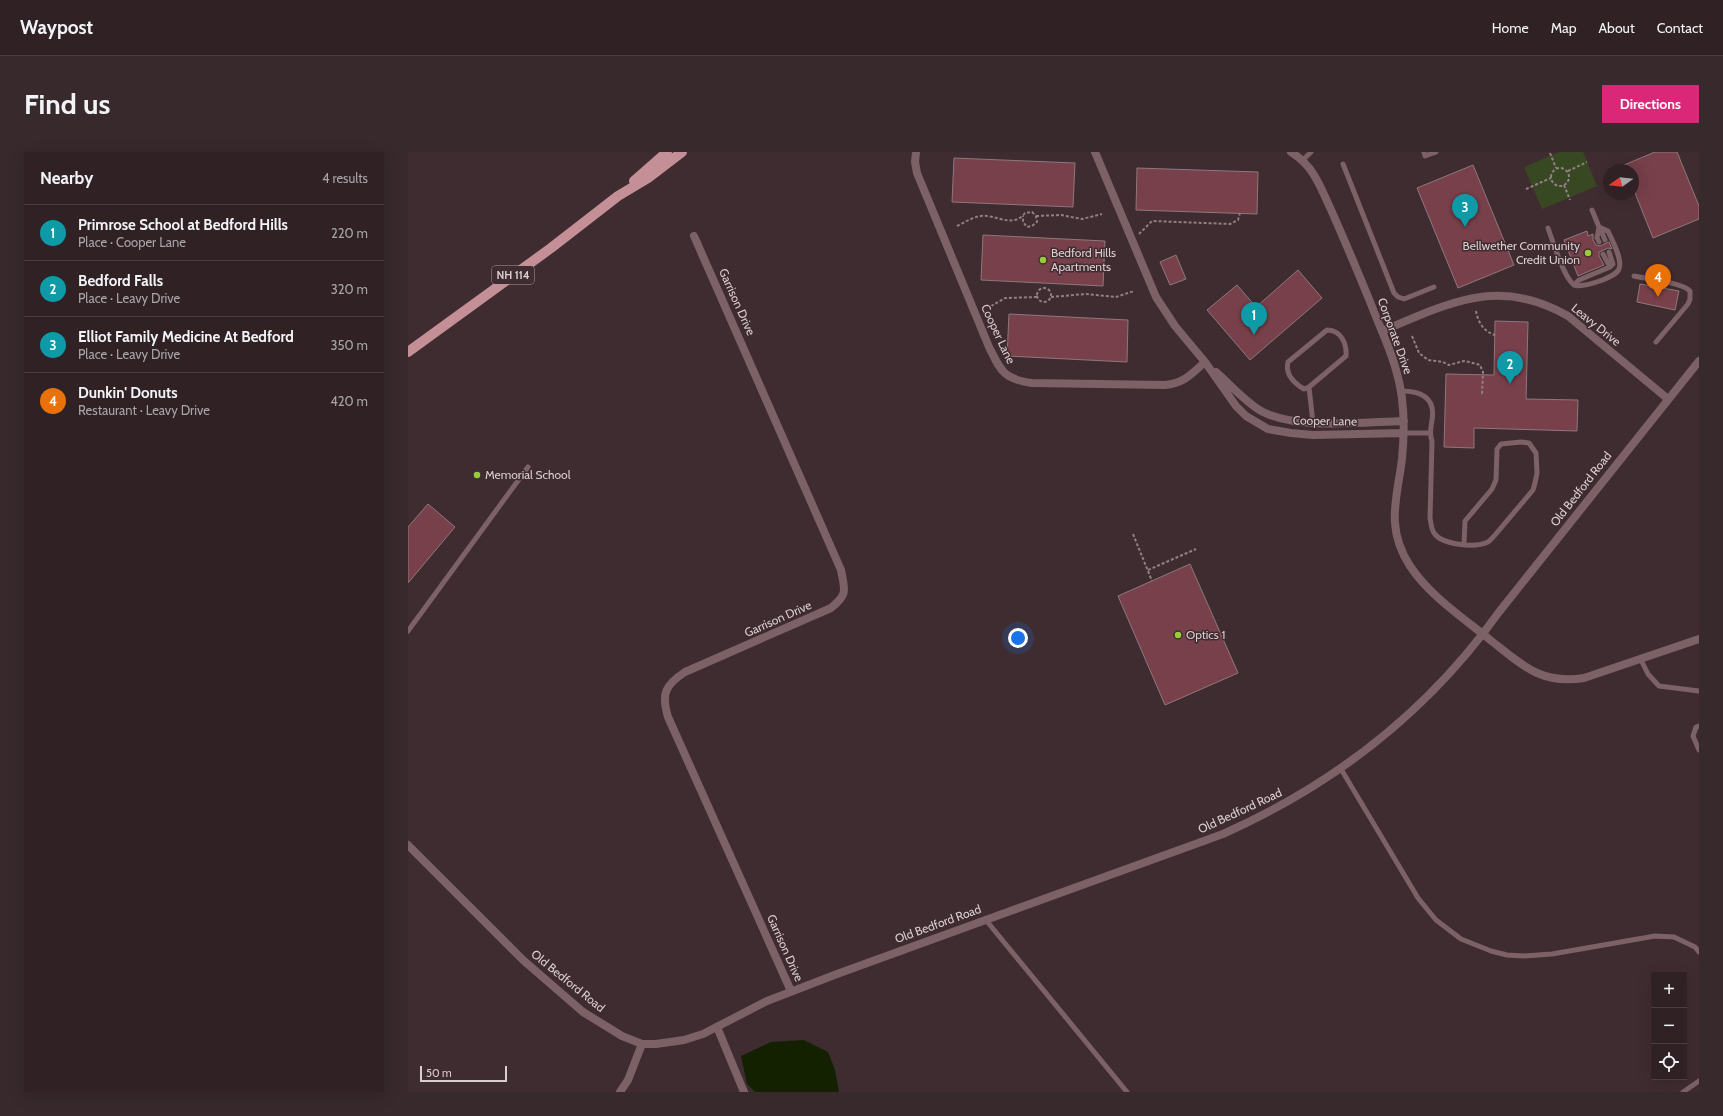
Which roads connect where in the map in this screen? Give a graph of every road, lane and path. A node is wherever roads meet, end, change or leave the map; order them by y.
1 (668, 152) edge
2 (682, 152) edge
3 (916, 152) edge
4 (1095, 152) edge
5 (1291, 152) edge
6 (1311, 152) edge
7 (1424, 152) edge
8 (1436, 152) edge
9 (1550, 153) dead end
10 (1303, 160) junction
11 (1587, 162) dead end
12 (1343, 164) dead end
13 (1556, 168) junction
14 (1568, 171) junction
15 (1551, 178) junction
16 (1564, 185) junction
17 (1526, 189) dead end
18 (618, 196) junction
19 (1570, 200) dead end
20 (1592, 210) dead end
21 (1240, 213) dead end
22 (1102, 214) dead end
23 (1023, 216) junction
24 (1036, 216) junction
25 (958, 226) dead end
26 (1599, 227) junction
27 (1548, 228) dead end
28 (1138, 234) dead end
29 (694, 236) dead end
30 (1605, 240) dead end
31 (1599, 242) dead end
32 (1609, 252) dead end
33 (1603, 254) dead end
34 (1610, 267) junction
35 (1634, 276) dead end
36 (1574, 285) junction
37 (1434, 287) dead end
38 (1134, 291) dead end
39 (1037, 297) junction
40 (1051, 297) junction
41 (991, 306) dead end
42 (1476, 311) dead end
43 (1382, 331) junction
44 (1495, 335) dead end
45 (1412, 336) dead end
46 (1656, 342) dead end
47 (408, 352) edge
48 (1699, 361) edge
49 (1206, 362) junction
50 (1309, 387) junction
51 (1401, 391) junction
52 (1482, 394) dead end
53 (1668, 399) junction
54 (1404, 421) junction
55 (1313, 423) junction
56 (1404, 433) junction
57 (1429, 433) junction
58 (528, 467) dead end
59 (1133, 534) dead end
60 (1464, 544) junction
61 (1196, 549) dead end
62 (1148, 570) junction
63 (1152, 581) dead end
64 (408, 631) edge
65 (1483, 634) junction
66 (1699, 639) edge
67 (1641, 660) junction
68 (1699, 691) edge
69 (1699, 726) edge
70 (1699, 750) edge
71 (1341, 769) junction
72 (408, 845) edge
73 (985, 919) junction
74 (1699, 952) edge
75 (791, 991) junction
76 (717, 1027) junction
77 (642, 1044) junction
78 (1699, 1081) edge
79 (620, 1092) edge
80 (744, 1092) edge
81 (1126, 1092) edge
82 (1683, 1092) edge

1 - 18 main road, NH 114
2 - 18 main road, NH 114
3 - 49 street, Cooper Lane
4 - 49 street, Cooper Lane
5 - 10 street, Corporate Drive
6 - 10 lane
7 - 8 lane
9 - 13 path
10 - 43 street, Corporate Drive
11 - 14 path
12 - 37 lane
13 - 14 path
13 - 15 path
14 - 16 path
15 - 16 path
15 - 17 path
16 - 19 path
18 - 47 main road, NH 114
20 - 26 lane
21 - 28 path
22 - 24 path
23 - 24 path
23 - 24 path
23 - 25 path
26 - 30 lane
26 - 31 lane
26 - 36 lane
27 - 36 lane
29 - 75 street, Garrison Drive
32 - 34 lane
33 - 34 lane
34 - 36 lane
35 - 46 lane
38 - 40 path
39 - 40 path
39 - 40 path
39 - 41 path
42 - 44 path
43 - 51 street, Corporate Drive
43 - 53 street, Leavy Drive
45 - 52 path
48 - 53 street, Old Bedford Road
49 - 55 street, Cooper Lane
49 - 56 street, Cooper Lane
50 - 50 lane
50 - 55 lane
51 - 54 street, Corporate Drive
51 - 57 lane
53 - 65 street, Old Bedford Road
54 - 55 street, Cooper Lane
54 - 56 street, Corporate Drive
56 - 57 lane
56 - 65 street, Corporate Drive
57 - 60 lane
58 - 64 lane
59 - 62 path
60 - 60 lane
61 - 62 path
62 - 63 path
65 - 67 street
65 - 71 street, Old Bedford Road
66 - 67 street
67 - 68 lane
69 - 70 lane
71 - 73 street, Old Bedford Road
71 - 74 lane
72 - 77 street, Old Bedford Road
73 - 75 street, Old Bedford Road
73 - 81 lane
75 - 76 street, Old Bedford Road
76 - 77 street, Old Bedford Road
76 - 80 street
77 - 79 street
78 - 82 lane

